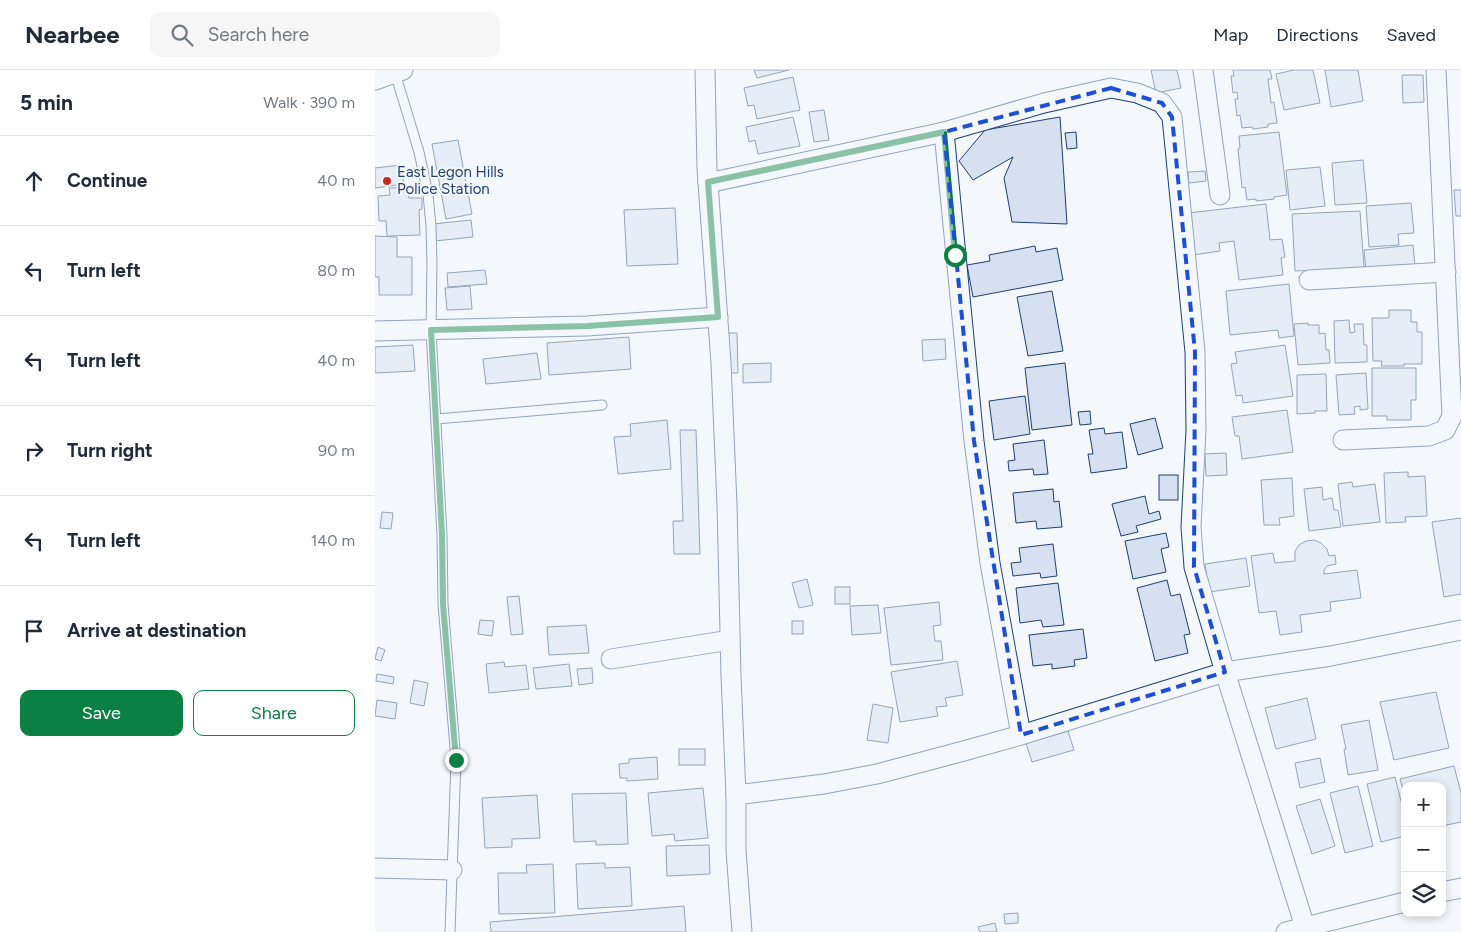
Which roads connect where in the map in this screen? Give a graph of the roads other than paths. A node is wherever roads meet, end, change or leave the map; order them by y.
1 (705, 70) edge
2 (1203, 70) edge
3 (1436, 70) edge
4 (399, 71) edge
5 (375, 80) edge
6 (944, 132) junction
7 (708, 182) junction
8 (1220, 195) dead end
9 (1446, 272) junction
10 (1309, 280) dead end
11 (718, 317) junction
12 (431, 330) junction
13 (375, 331) edge
14 (601, 405) dead end
15 (436, 419) junction
16 (1343, 440) dead end
17 (1461, 630) edge
18 (729, 640) junction
19 (611, 659) dead end
20 (1225, 672) junction
21 (1021, 735) junction
22 (736, 794) junction
23 (375, 868) edge
24 (452, 870) junction
25 (1461, 888) edge
26 (1446, 891) edge
27 (1401, 903) edge
28 (1305, 927) junction
29 (450, 932) edge
30 (742, 932) edge
31 (1286, 932) edge

1 - 7 street
2 - 8 street
3 - 9 street
4 - 5 street
4 - 12 lane
6 - 7 street
6 - 20 street
6 - 21 street
7 - 11 street
9 - 10 street
9 - 16 street
11 - 12 street
11 - 18 street
12 - 13 street
12 - 15 lane
14 - 15 lane
15 - 24 lane
17 - 20 street
18 - 19 street
18 - 22 street
20 - 21 street
20 - 28 street
21 - 22 street
22 - 30 street
23 - 24 street
24 - 29 lane
25 - 26 street
27 - 28 street
28 - 31 street

